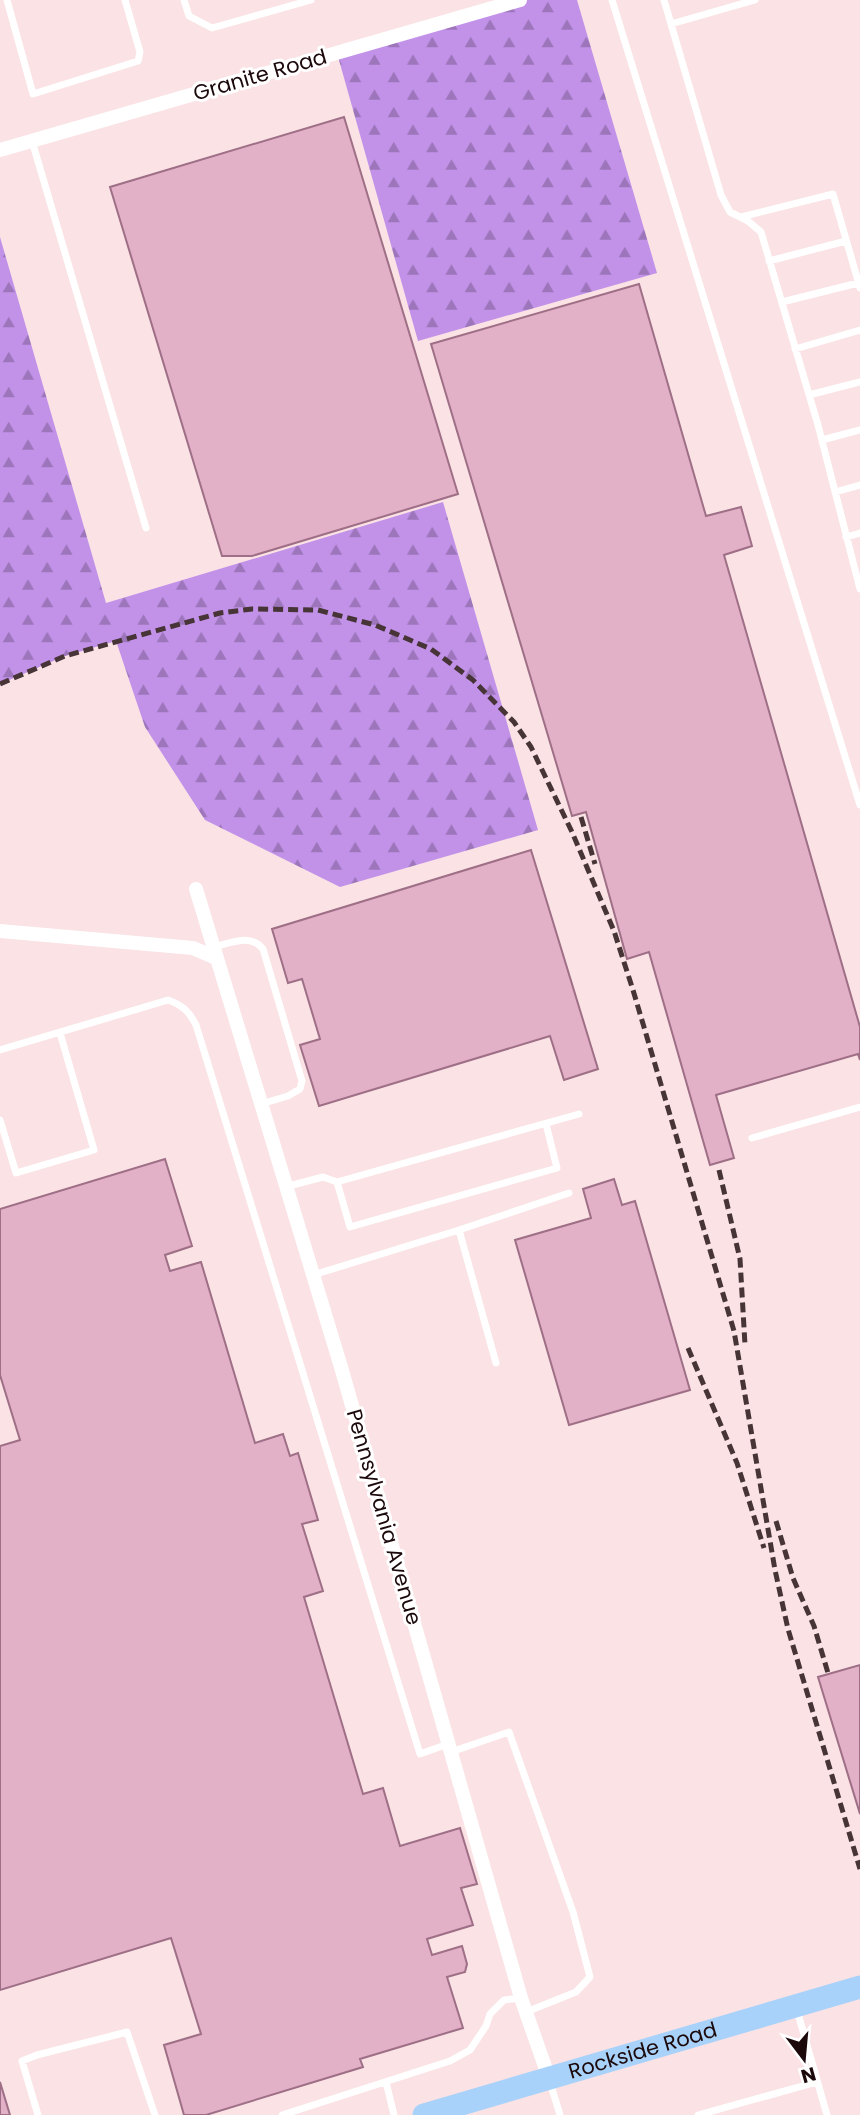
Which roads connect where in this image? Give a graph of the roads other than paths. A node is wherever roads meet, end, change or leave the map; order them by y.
1 (7, 0) edge
2 (125, 0) edge
3 (184, 0) edge
4 (311, 0) edge
5 (520, 0) edge
6 (612, 0) edge
7 (664, 0) edge
8 (755, 0) edge
9 (671, 24) junction
10 (32, 141) junction
11 (0, 150) edge
12 (741, 217) junction
13 (846, 241) junction
14 (769, 261) junction
15 (859, 285) edge
16 (782, 302) junction
17 (860, 330) edge
18 (795, 349) junction
19 (860, 382) edge
20 (809, 395) junction
21 (860, 430) edge
22 (822, 440) junction
23 (860, 485) edge
24 (835, 492) junction
25 (146, 528) dead end
26 (860, 533) edge
27 (846, 537) junction
28 (858, 577) edge
29 (860, 589) edge
30 (858, 791) edge
31 (860, 805) edge
32 (197, 889) dead end
33 (0, 931) edge
34 (214, 952) junction
35 (60, 1033) junction
36 (0, 1050) edge
37 (260, 1104) junction
38 (860, 1107) edge
39 (579, 1114) dead end
40 (0, 1120) edge
41 (546, 1124) junction
42 (752, 1138) dead end
43 (3, 1143) edge
44 (337, 1182) junction
45 (285, 1187) junction
46 (569, 1194) dead end
47 (459, 1230) junction
48 (312, 1275) junction
49 (496, 1363) dead end
50 (450, 1748) junction
51 (860, 1987) edge
52 (524, 2005) junction
53 (796, 2006) junction
54 (549, 2078) junction
55 (386, 2082) junction
56 (817, 2082) junction
57 (38, 2115) edge
58 (155, 2115) edge
59 (282, 2115) edge
60 (394, 2115) edge
61 (424, 2115) edge
62 (560, 2115) edge
63 (698, 2115) edge
64 (827, 2115) edge

1 - 2 lane
3 - 4 lane
5 - 10 street, Granite Road
6 - 30 lane
7 - 9 lane
8 - 9 lane
9 - 12 lane
10 - 11 street, Granite Road
10 - 25 lane
12 - 13 lane
12 - 14 lane
13 - 14 lane
13 - 15 lane
14 - 16 lane
15 - 16 lane
16 - 18 lane
17 - 18 lane
18 - 20 lane
19 - 20 lane
20 - 22 lane
21 - 22 lane
22 - 24 lane
23 - 24 lane
24 - 27 lane
26 - 27 lane
27 - 28 lane
28 - 29 lane
30 - 31 lane
32 - 34 street, Pennsylvania Avenue
33 - 34 street
34 - 37 street, Pennsylvania Avenue
34 - 37 lane
35 - 36 lane
35 - 43 lane
35 - 50 lane
37 - 45 street, Pennsylvania Avenue
38 - 42 lane
39 - 41 lane
40 - 43 lane
41 - 44 lane
41 - 44 lane
44 - 45 lane
45 - 48 street, Pennsylvania Avenue
46 - 47 lane
47 - 48 lane
47 - 49 lane
48 - 50 street, Pennsylvania Avenue
50 - 52 street, Pennsylvania Avenue
50 - 52 lane
51 - 53 main road, Rockside Road
52 - 54 street, Pennsylvania Avenue
52 - 55 lane
53 - 54 main road, Rockside Road
53 - 56 lane
54 - 61 main road, Rockside Road
54 - 62 lane
55 - 59 lane
55 - 60 lane
56 - 63 lane
56 - 64 lane
57 - 58 lane

